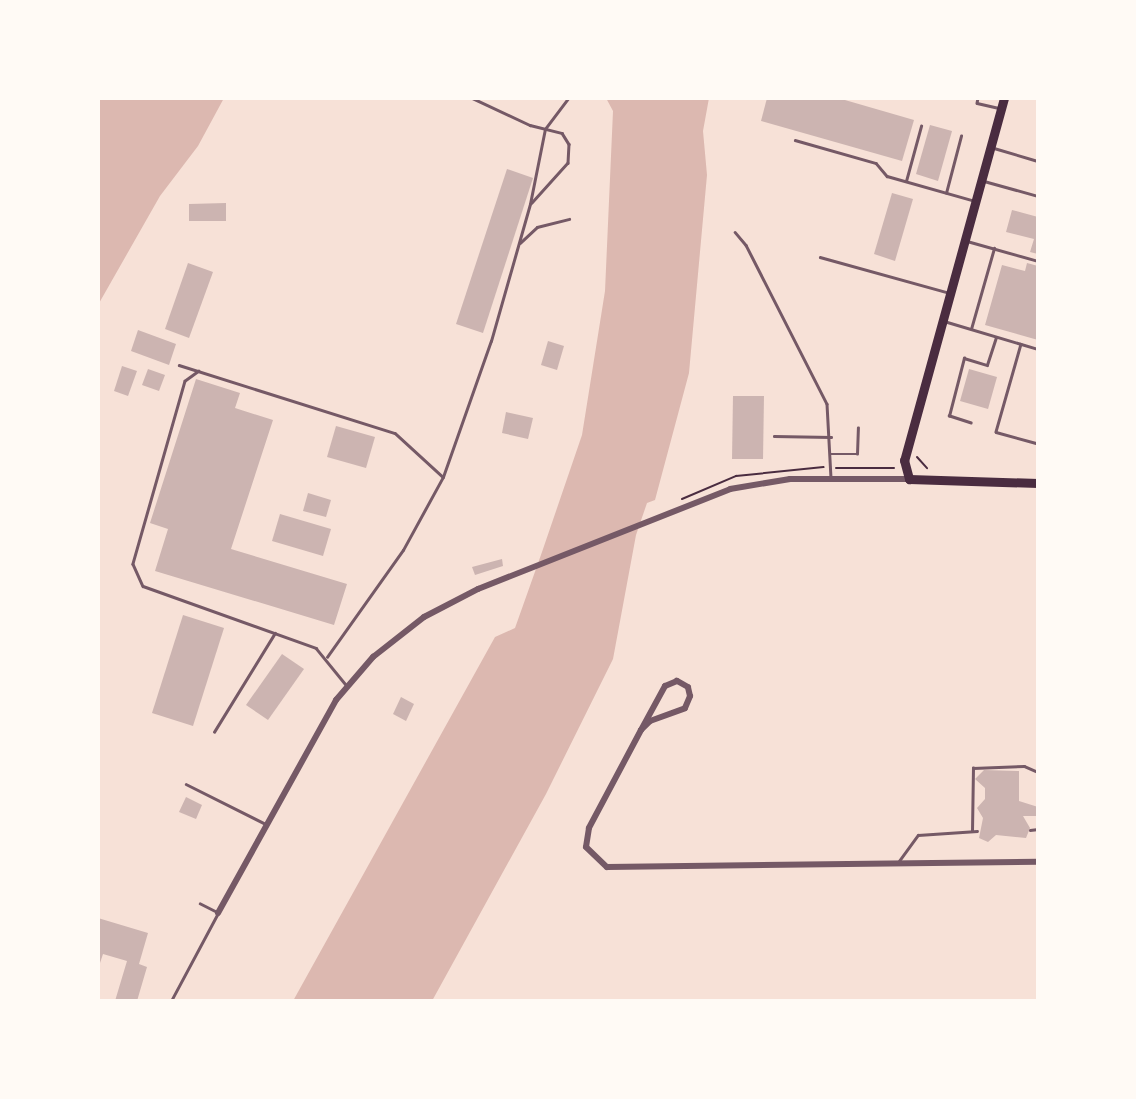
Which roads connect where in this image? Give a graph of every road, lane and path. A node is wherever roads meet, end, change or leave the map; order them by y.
1 (472, 98) edge
2 (568, 98) edge
3 (978, 98) edge
4 (1004, 98) edge
5 (1001, 109) junction
6 (921, 126) dead end
7 (545, 129) junction
8 (961, 136) dead end
9 (795, 140) dead end
10 (991, 146) junction
11 (1038, 161) edge
12 (981, 180) junction
13 (906, 181) junction
14 (946, 193) junction
15 (1038, 196) edge
16 (975, 201) junction
17 (530, 204) junction
18 (569, 219) dead end
19 (735, 232) dead end
20 (964, 240) junction
21 (518, 245) junction
22 (994, 248) junction
23 (820, 257) dead end
24 (1038, 261) edge
25 (949, 293) junction
26 (942, 320) junction
27 (971, 329) junction
28 (996, 337) junction
29 (1021, 344) junction
30 (1038, 349) edge
31 (179, 365) dead end
32 (199, 371) junction
33 (971, 423) dead end
34 (858, 428) dead end
35 (774, 436) dead end
36 (831, 438) junction
37 (1036, 443) edge
38 (914, 452) dead end
39 (830, 454) junction
40 (930, 471) dead end
41 (443, 477) junction
42 (831, 478) junction
43 (909, 480) junction
44 (1038, 483) edge
45 (275, 633) junction
46 (327, 657) junction
47 (347, 686) junction
48 (641, 730) junction
49 (214, 732) dead end
50 (1038, 772) edge
51 (186, 784) dead end
52 (266, 824) junction
53 (1038, 829) edge
54 (1030, 830) dead end
55 (972, 831) junction
56 (977, 831) dead end
57 (1038, 862) edge
58 (898, 864) junction
59 (200, 905) dead end
60 (218, 913) junction
61 (171, 1001) edge

1 - 7 lane
2 - 7 lane
3 - 5 lane
4 - 5 main road
5 - 10 main road
6 - 13 lane
7 - 17 lane
7 - 17 lane
8 - 14 lane
9 - 13 lane
10 - 11 lane
10 - 12 main road
12 - 15 lane
12 - 16 main road
13 - 14 lane
14 - 16 lane
16 - 20 main road
17 - 21 lane
18 - 21 lane
19 - 36 lane
20 - 22 lane
20 - 25 main road
21 - 41 lane
22 - 24 lane
22 - 27 lane
23 - 25 lane
25 - 26 main road
26 - 27 lane
26 - 43 main road
27 - 28 lane
28 - 29 lane
28 - 33 lane
29 - 30 lane
29 - 37 lane
31 - 32 lane
32 - 41 lane
32 - 45 lane
34 - 39 lane
35 - 36 lane
36 - 39 lane
38 - 40 path
39 - 42 lane
41 - 46 lane
42 - 43 street
42 - 47 street
43 - 44 main road
45 - 46 lane
45 - 49 lane
46 - 47 lane
47 - 52 street
48 - 48 street
48 - 58 street
50 - 55 lane
51 - 52 lane
52 - 60 street
53 - 54 lane
55 - 56 lane
55 - 58 lane
57 - 58 street
59 - 60 lane
60 - 61 lane

